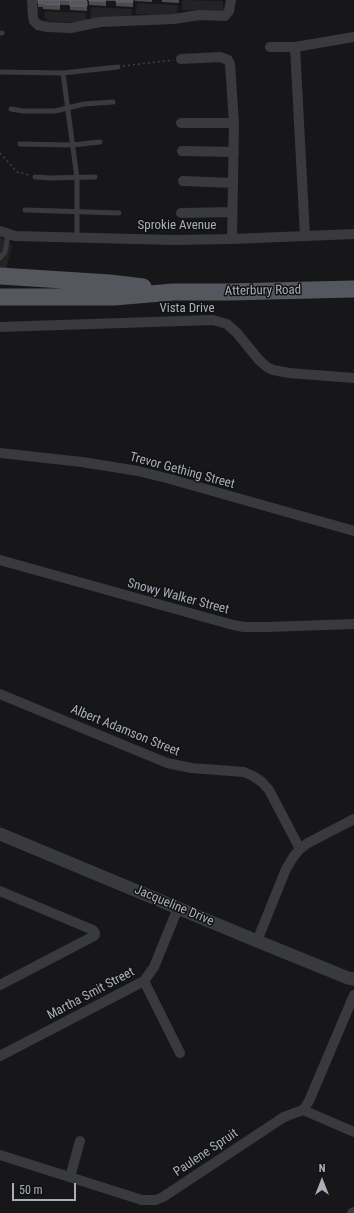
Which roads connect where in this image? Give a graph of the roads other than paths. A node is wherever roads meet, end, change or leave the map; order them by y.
1 (32, 0) edge
2 (231, 0) edge
3 (354, 37) edge
4 (270, 46) dead end
5 (295, 47) junction
6 (181, 58) road end
7 (118, 67) road end
8 (0, 72) edge
9 (63, 73) junction
10 (113, 102) dead end
11 (68, 108) junction
12 (11, 109) dead end
13 (181, 123) dead end
14 (234, 123) junction
15 (100, 142) dead end
16 (20, 144) dead end
17 (72, 145) junction
18 (182, 150) dead end
19 (234, 152) junction
20 (35, 177) road end
21 (95, 177) dead end
22 (77, 178) junction
23 (183, 181) dead end
24 (233, 183) junction
25 (25, 210) dead end
26 (78, 212) junction
27 (232, 212) junction
28 (119, 213) dead end
29 (181, 213) dead end
30 (4, 233) edge
31 (354, 234) edge
32 (305, 236) junction
33 (77, 238) junction
34 (232, 240) junction
35 (0, 258) edge
36 (0, 276) edge
37 (354, 288) edge
38 (173, 292) junction
39 (0, 297) edge
40 (0, 328) edge
41 (354, 378) edge
42 (0, 453) edge
43 (354, 531) edge
44 (0, 560) edge
45 (354, 624) edge
46 (0, 694) edge
47 (354, 819) edge
48 (0, 834) edge
49 (300, 849) junction
50 (0, 891) edge
51 (178, 908) junction
52 (257, 941) junction
53 (352, 980) edge
54 (144, 981) junction
55 (0, 985) edge
56 (354, 995) edge
57 (180, 1053) dead end
58 (0, 1056) edge
59 (303, 1110) junction
60 (354, 1132) edge
61 (80, 1141) dead end
62 (0, 1155) edge
63 (70, 1177) junction

1 - 2 street
3 - 5 street
4 - 5 street
5 - 32 street
6 - 14 street
7 - 9 lane
8 - 9 lane
9 - 11 lane
10 - 11 lane
11 - 12 lane
11 - 17 lane
13 - 14 street
14 - 19 street
15 - 17 lane
16 - 17 lane
17 - 22 lane
18 - 19 street
19 - 24 street
20 - 22 lane
21 - 22 lane
22 - 26 lane
23 - 24 street
24 - 27 street
25 - 26 lane
26 - 28 lane
26 - 33 lane
27 - 29 street
27 - 34 street
30 - 33 street, Sprokie Avenue
30 - 35 lane
31 - 32 street, Sprokie Avenue
32 - 34 street, Sprokie Avenue
33 - 34 street, Sprokie Avenue
36 - 38 main road, Atterbury Road
37 - 38 main road, Atterbury Road
38 - 39 main road, Atterbury Road
40 - 41 street, Vista Drive
42 - 43 street, Trevor Gething Street
44 - 45 street, Snowy Walker Street
46 - 49 street, Albert Adamson Street
47 - 49 street
48 - 51 street, Jacqueline Drive
49 - 52 street
50 - 55 street
51 - 52 street, Jacqueline Drive
51 - 54 street, Martha Smit Street
52 - 53 street, Jacqueline Drive
54 - 57 street
54 - 58 street, Martha Smit Street
56 - 59 street
59 - 60 street
59 - 63 street, Paulene Spruit
61 - 63 street
62 - 63 street, Paulene Spruit

